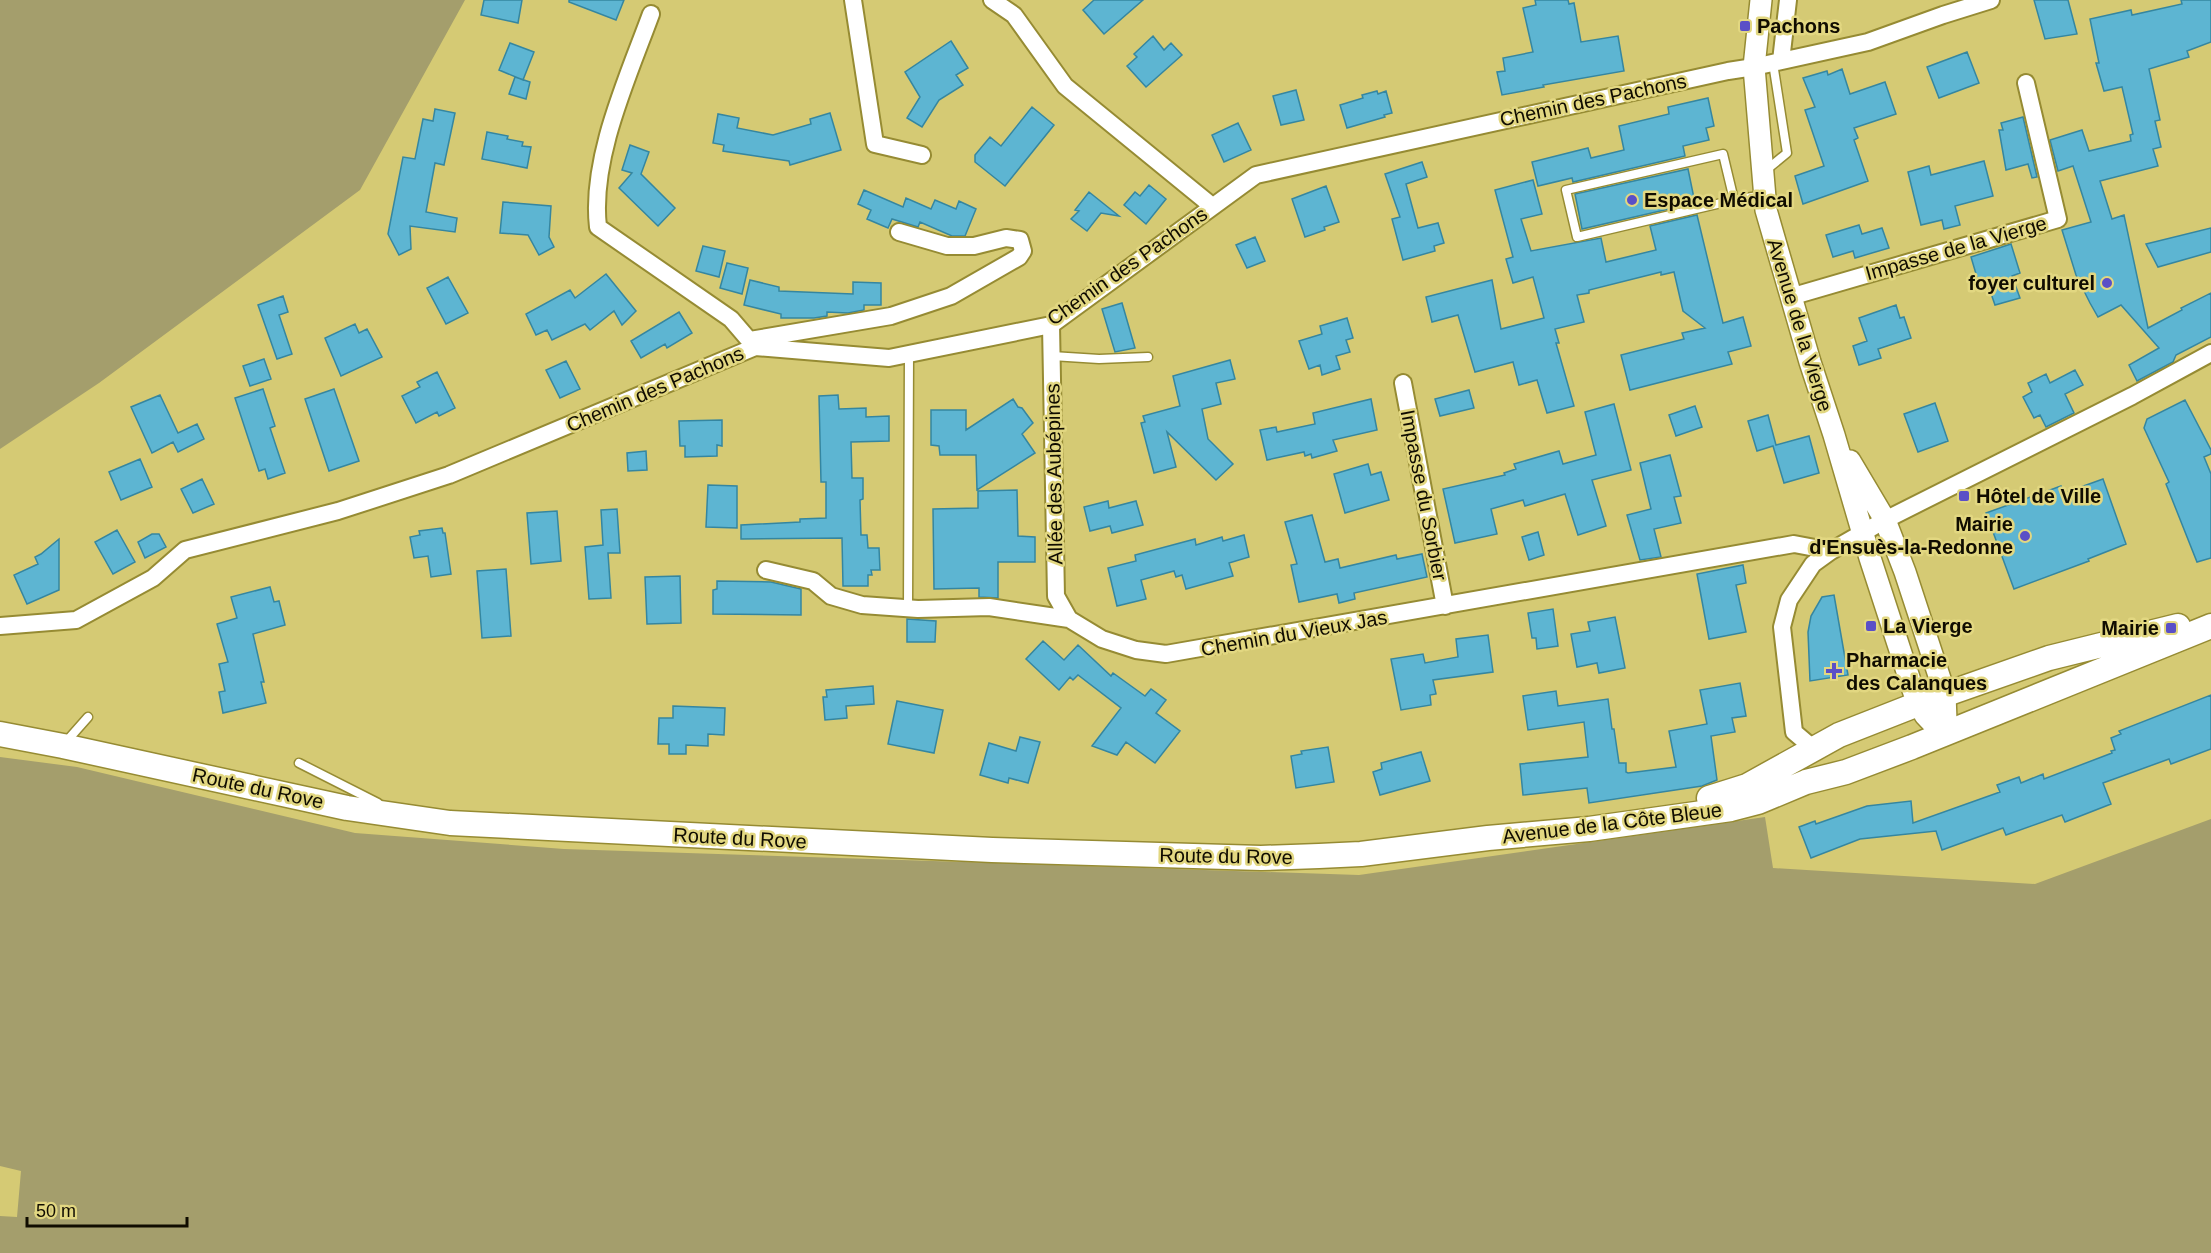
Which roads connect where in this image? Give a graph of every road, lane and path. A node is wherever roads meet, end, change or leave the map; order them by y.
1 (853, 0) edge
2 (992, 0) edge
3 (1761, 0) edge
4 (1788, 0) edge
5 (1990, 0) edge
6 (651, 14) dead end
7 (1769, 64) junction
8 (2026, 83) dead end
9 (922, 156) dead end
10 (1765, 195) junction
11 (1734, 200) junction
12 (1212, 206) junction
13 (899, 232) dead end
14 (1790, 297) junction
15 (1051, 325) junction
16 (752, 343) junction
17 (2211, 353) edge
18 (909, 354) junction
19 (1052, 356) junction
20 (1148, 357) dead end
21 (1402, 383) dead end
22 (1834, 435) junction
23 (1885, 520) junction
24 (1863, 533) junction
25 (1831, 551) junction
26 (766, 570) dead end
27 (1445, 606) junction
28 (908, 608) junction
29 (1069, 618) junction
30 (2211, 618) edge
31 (0, 626) edge
32 (2211, 626) edge
33 (1945, 694) junction
34 (1918, 704) junction
35 (88, 717) dead end
36 (0, 734) edge
37 (1944, 735) junction
38 (63, 746) junction
39 (1814, 749) junction
40 (299, 763) dead end
41 (406, 817) junction
42 (1488, 838) junction

1 - 9 street
2 - 12 street
3 - 7 street, Avenue de la Vierge
4 - 7 street
5 - 7 street, Chemin des Pachons
6 - 16 street
7 - 10 street, Avenue de la Vierge
7 - 12 street, Chemin des Pachons
8 - 14 street, Impasse de la Vierge
10 - 11 lane
10 - 14 street, Avenue de la Vierge
11 - 11 lane
12 - 15 street, Chemin des Pachons
13 - 16 street
14 - 22 street, Avenue de la Vierge
15 - 18 street, Chemin des Pachons
15 - 19 street, Allée des Aubépines
16 - 18 street, Chemin des Pachons
16 - 31 street, Chemin des Pachons
17 - 23 street
18 - 28 lane
19 - 20 lane
19 - 29 street, Allée des Aubépines
21 - 27 street, Impasse du Sorbier
22 - 23 street
22 - 24 street
23 - 24 street
23 - 33 street
24 - 25 street
24 - 34 street
25 - 27 street, Chemin du Vieux Jas
25 - 39 street
26 - 28 street, Chemin du Vieux Jas
27 - 29 street, Chemin du Vieux Jas
28 - 29 street, Chemin du Vieux Jas
30 - 33 main road, Avenue de la Côte Bleue
32 - 37 main road, Avenue de la Côte Bleue
33 - 34 main road, Avenue de la Côte Bleue
33 - 37 street
34 - 37 street
34 - 39 main road, Avenue de la Côte Bleue
35 - 38 lane
36 - 38 main road, Route du Rove
37 - 42 main road, Avenue de la Côte Bleue
38 - 41 main road, Route du Rove
39 - 42 main road, Avenue de la Côte Bleue
40 - 41 lane
41 - 42 main road, Route du Rove

